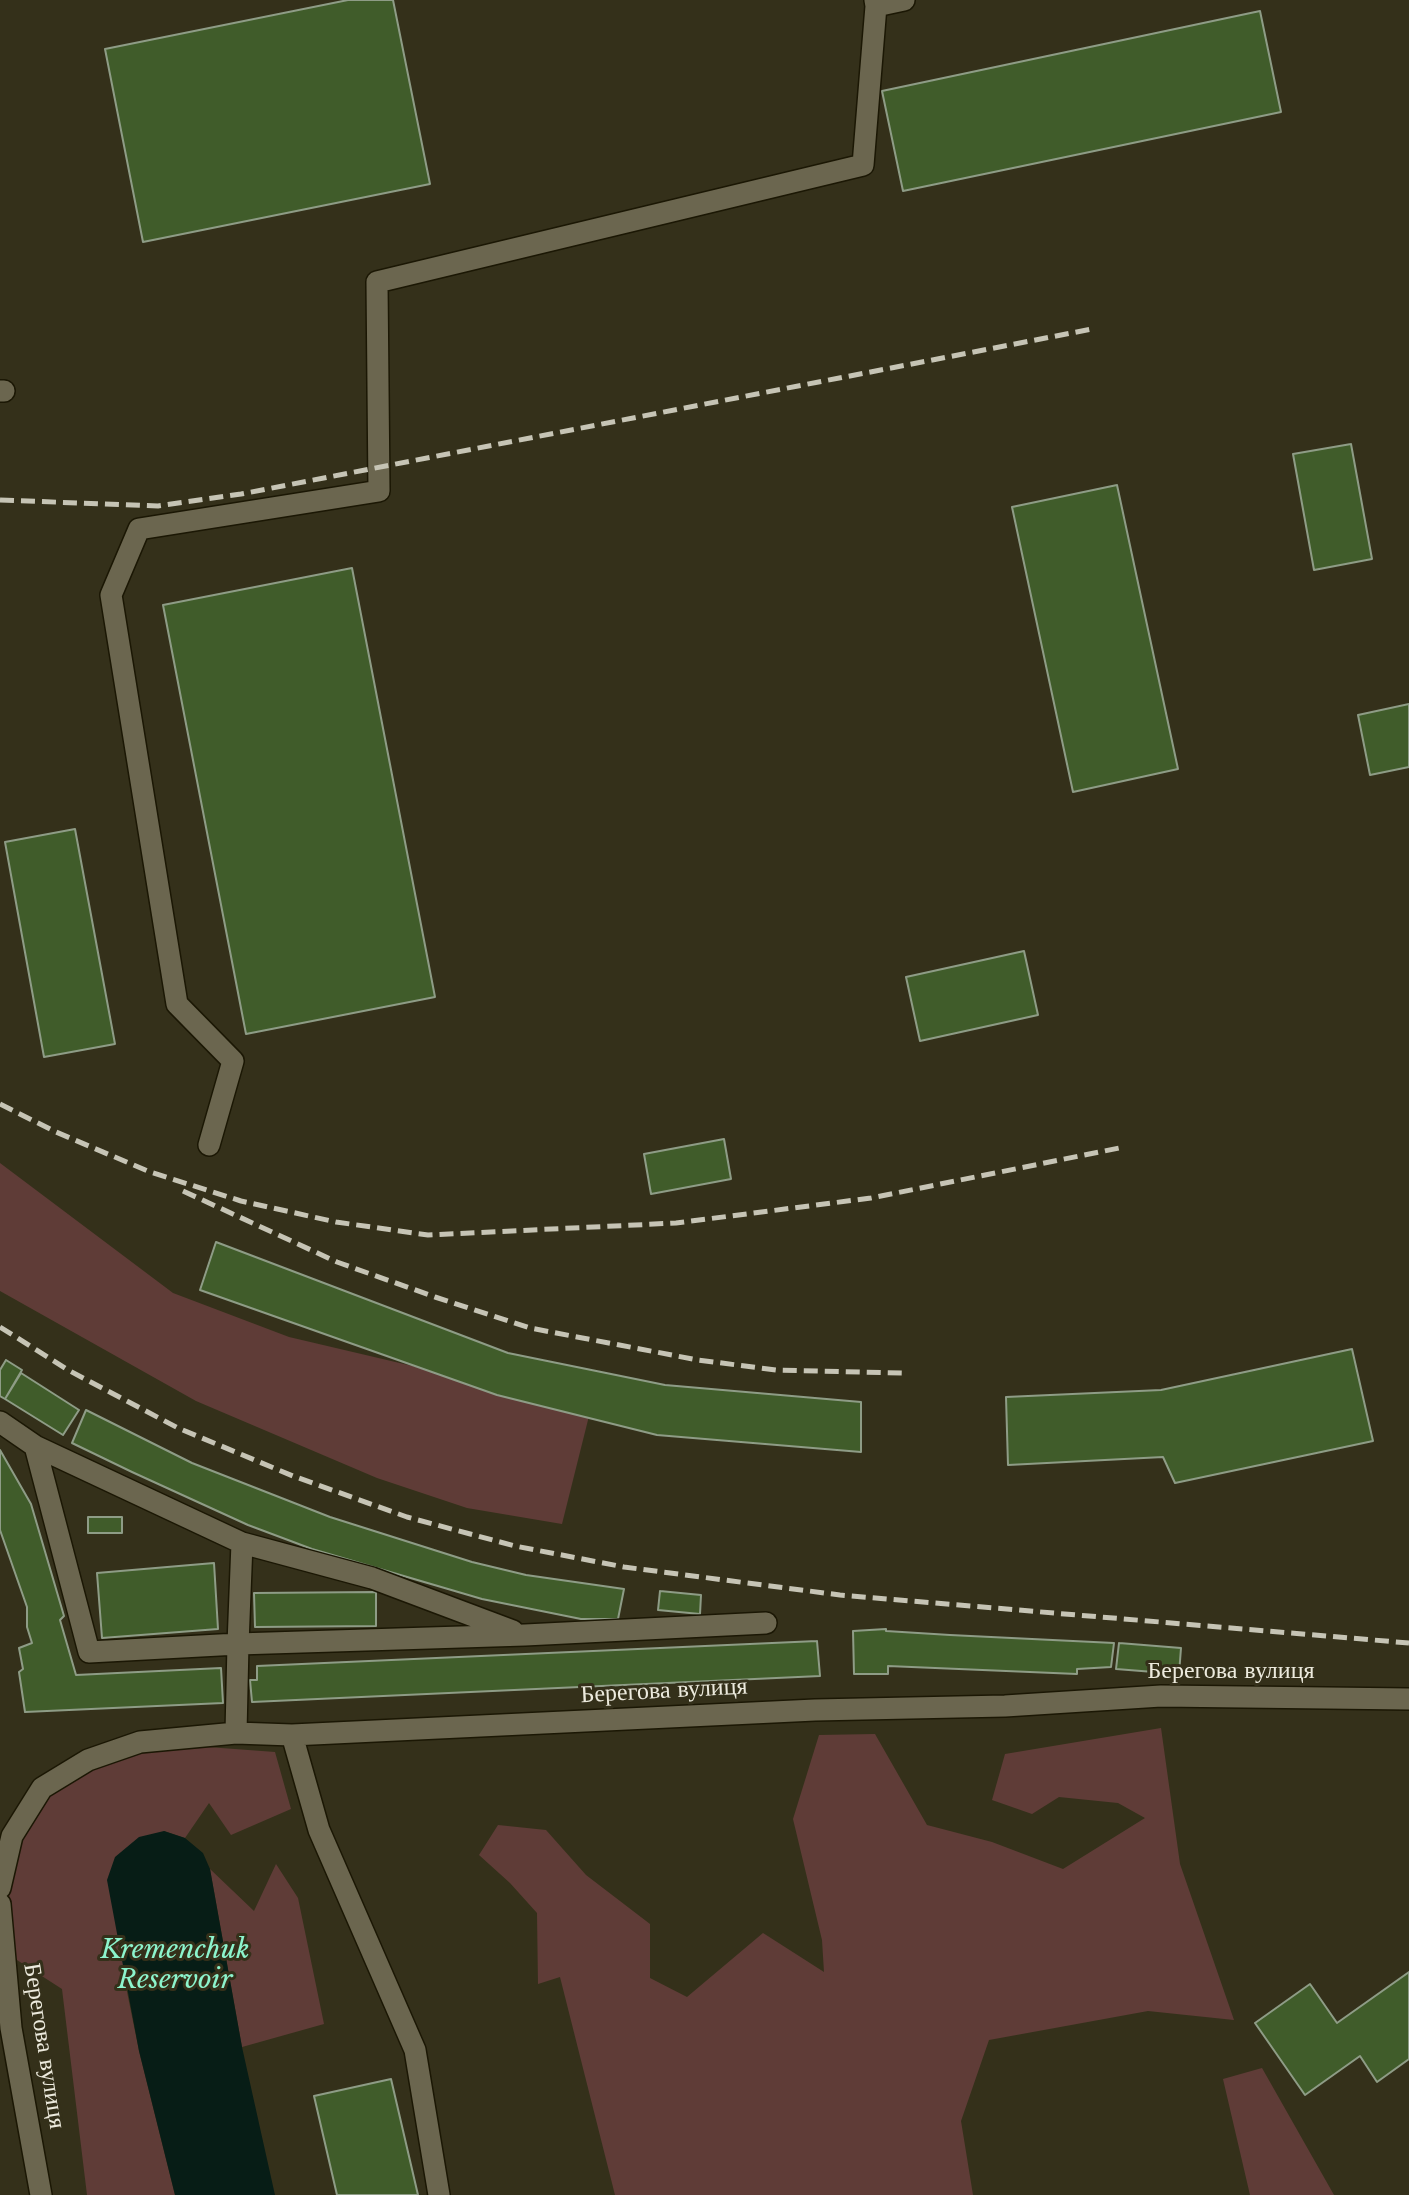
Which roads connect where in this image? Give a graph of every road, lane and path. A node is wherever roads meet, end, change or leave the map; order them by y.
1 (904, 0) edge
2 (876, 3) edge
3 (209, 1145) dead end
4 (0, 1422) edge
5 (35, 1446) junction
6 (242, 1543) junction
7 (766, 1623) dead end
8 (525, 1635) junction
9 (238, 1644) junction
10 (1409, 1699) edge
11 (236, 1733) junction
12 (292, 1735) junction
13 (0, 1888) edge
14 (0, 1904) edge
15 (1, 1951) edge
16 (41, 2195) edge
17 (439, 2195) edge

1 - 2 street
2 - 3 street
4 - 5 street
5 - 6 street
5 - 9 street
6 - 8 street
6 - 9 street
7 - 8 street
8 - 9 street
9 - 11 street
10 - 12 street, Берегова вулиця
11 - 12 street, Берегова вулиця
11 - 13 street, Берегова вулиця
12 - 17 street
14 - 15 street, Берегова вулиця
15 - 16 street, Берегова вулиця

